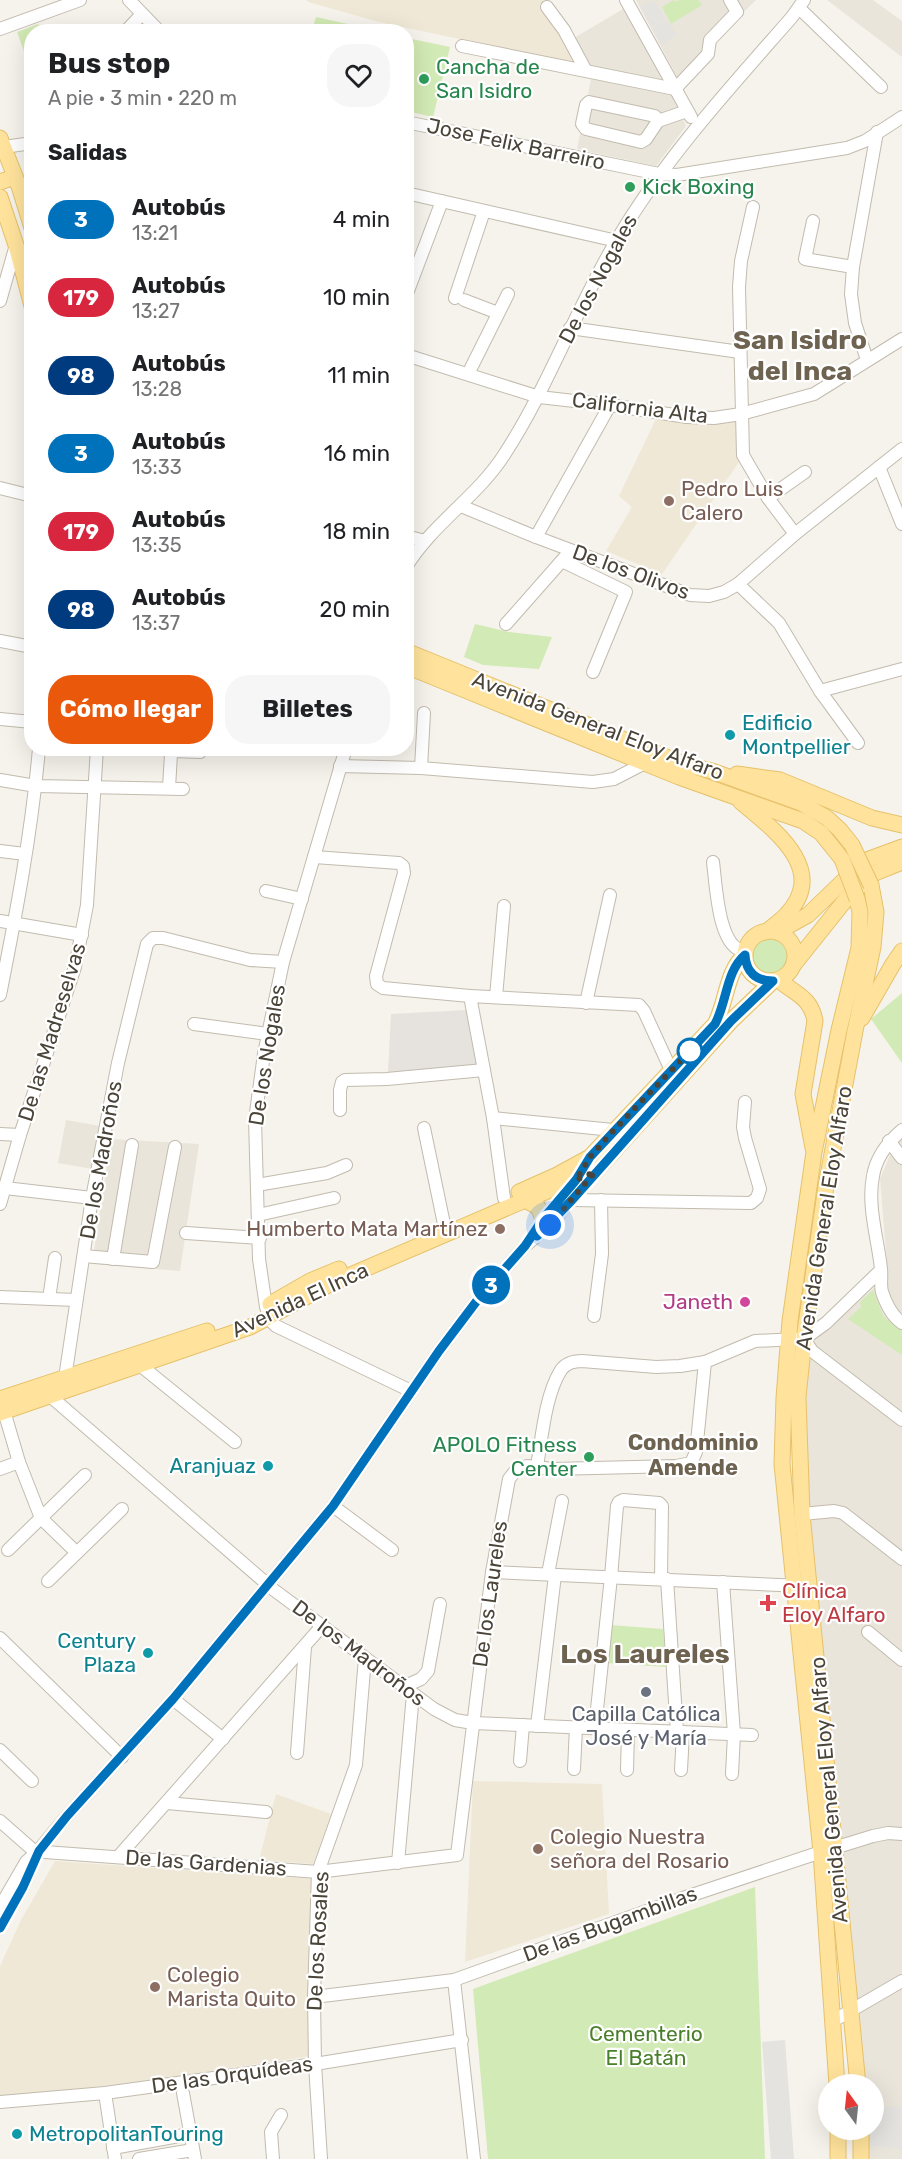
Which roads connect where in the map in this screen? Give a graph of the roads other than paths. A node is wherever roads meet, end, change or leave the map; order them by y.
1 (80, 0) edge
2 (129, 0) edge
3 (626, 0) edge
4 (730, 0) edge
5 (802, 4) edge
6 (548, 7) dead end
7 (142, 14) junction
8 (133, 24) edge
9 (152, 24) edge
10 (0, 29) edge
11 (462, 46) dead end
12 (585, 71) junction
13 (881, 87) dead end
14 (675, 88) junction
15 (687, 111) junction
16 (902, 117) edge
17 (658, 121) junction
18 (414, 124) edge
19 (697, 125) junction
20 (877, 132) junction
21 (2, 143) edge
22 (24, 143) edge
23 (659, 174) junction
24 (0, 182) edge
25 (22, 185) edge
26 (414, 195) edge
27 (0, 198) edge
28 (442, 201) junction
29 (753, 207) dead end
30 (484, 212) junction
31 (813, 222) dead end
32 (616, 241) junction
33 (16, 245) junction
34 (853, 267) junction
35 (414, 270) edge
36 (24, 276) edge
37 (507, 294) dead end
38 (0, 301) edge
39 (498, 313) junction
40 (570, 328) junction
41 (902, 339) edge
42 (740, 352) junction
43 (414, 357) edge
44 (867, 360) junction
45 (468, 374) junction
46 (539, 396) junction
47 (610, 405) junction
48 (741, 414) junction
49 (902, 449) edge
50 (879, 467) junction
51 (805, 472) dead end
52 (0, 488) edge
53 (24, 494) edge
54 (768, 498) junction
55 (460, 506) junction
56 (902, 524) edge
57 (795, 534) junction
58 (536, 537) junction
59 (414, 538) edge
60 (425, 541) junction
61 (570, 549) junction
62 (414, 556) edge
63 (562, 561) junction
64 (738, 584) junction
65 (506, 624) dead end
66 (0, 641) edge
67 (24, 646) edge
68 (414, 659) edge
69 (414, 659) edge
70 (902, 669) edge
71 (593, 672) dead end
72 (820, 691) junction
73 (424, 713) dead end
74 (0, 719) edge
75 (24, 721) edge
76 (858, 743) dead end
77 (38, 756) edge
78 (97, 756) edge
79 (173, 756) edge
80 (343, 756) edge
81 (645, 763) junction
82 (340, 766) junction
83 (421, 768) junction
84 (712, 771) junction
85 (0, 780) edge
86 (36, 786) junction
87 (95, 788) junction
88 (169, 788) junction
89 (183, 789) dead end
90 (735, 796) junction
91 (902, 825) edge
92 (902, 847) edge
93 (0, 851) edge
94 (25, 854) junction
95 (314, 857) junction
96 (713, 862) dead end
97 (902, 862) edge
98 (266, 891) dead end
99 (610, 895) dead end
100 (302, 899) junction
101 (504, 906) dead end
102 (0, 921) edge
103 (14, 924) junction
104 (772, 932) junction
105 (82, 935) junction
106 (902, 951) edge
107 (745, 953) junction
108 (283, 962) junction
109 (795, 963) junction
110 (776, 981) junction
111 (0, 995) edge
112 (470, 996) junction
113 (496, 998) junction
114 (586, 1003) junction
115 (194, 1024) dead end
116 (855, 1031) junction
117 (268, 1034) junction
118 (483, 1070) junction
119 (671, 1070) junction
120 (745, 1102) dead end
121 (340, 1110) dead end
122 (492, 1118) junction
123 (424, 1128) dead end
124 (614, 1130) junction
125 (902, 1130) edge
126 (0, 1134) edge
127 (20, 1136) junction
128 (889, 1141) junction
129 (132, 1145) dead end
130 (175, 1147) dead end
131 (814, 1152) junction
132 (590, 1157) junction
133 (902, 1158) edge
134 (346, 1165) dead end
135 (4, 1172) edge
136 (580, 1182) junction
137 (257, 1185) junction
138 (5, 1188) junction
139 (92, 1198) junction
140 (334, 1198) dead end
141 (504, 1198) junction
142 (525, 1200) junction
143 (572, 1200) junction
144 (599, 1201) junction
145 (0, 1204) edge
146 (258, 1215) junction
147 (543, 1219) junction
148 (444, 1224) junction
149 (186, 1233) dead end
150 (260, 1238) junction
151 (525, 1246) junction
152 (84, 1256) junction
153 (55, 1258) dead end
154 (112, 1259) junction
155 (881, 1270) junction
156 (0, 1297) edge
157 (49, 1299) junction
158 (75, 1300) junction
159 (268, 1312) junction
160 (594, 1316) dead end
161 (902, 1323) edge
162 (796, 1339) junction
163 (705, 1362) junction
164 (140, 1365) junction
165 (65, 1378) junction
166 (47, 1389) junction
167 (411, 1391) junction
168 (1, 1408) edge
169 (902, 1420) edge
170 (235, 1442) dead end
171 (19, 1462) junction
172 (537, 1467) junction
173 (0, 1469) edge
174 (85, 1475) dead end
175 (562, 1501) dead end
176 (333, 1506) junction
177 (122, 1509) dead end
178 (802, 1514) junction
179 (41, 1518) junction
180 (8, 1550) dead end
181 (392, 1550) dead end
182 (76, 1552) junction
183 (902, 1559) edge
184 (492, 1572) junction
185 (552, 1575) junction
186 (611, 1577) junction
187 (664, 1579) junction
188 (48, 1581) dead end
189 (723, 1582) junction
190 (269, 1586) junction
191 (793, 1586) junction
192 (809, 1586) junction
193 (441, 1604) dead end
194 (322, 1626) junction
195 (868, 1632) dead end
196 (0, 1638) edge
197 (305, 1647) junction
198 (365, 1658) junction
199 (902, 1660) edge
200 (280, 1674) junction
201 (302, 1686) junction
202 (408, 1691) junction
203 (173, 1699) junction
204 (473, 1723) junction
205 (524, 1725) junction
206 (537, 1726) junction
207 (576, 1728) junction
208 (594, 1728) junction
209 (628, 1730) junction
210 (680, 1732) junction
211 (734, 1734) junction
212 (752, 1735) dead end
213 (223, 1739) junction
214 (0, 1750) edge
215 (297, 1753) dead end
216 (122, 1757) junction
217 (520, 1761) dead end
218 (574, 1769) dead end
219 (627, 1770) dead end
220 (681, 1770) dead end
221 (732, 1774) dead end
222 (32, 1781) dead end
223 (167, 1803) junction
224 (266, 1812) dead end
225 (0, 1821) edge
226 (902, 1834) edge
227 (828, 1850) junction
228 (39, 1851) junction
229 (457, 1855) joint
230 (118, 1857) junction
231 (398, 1863) junction
232 (318, 1872) junction
233 (0, 1907) edge
234 (0, 1927) edge
235 (454, 1980) junction
236 (902, 1981) edge
237 (314, 1997) junction
238 (850, 2013) junction
239 (832, 2022) junction
240 (462, 2040) junction
241 (315, 2064) junction
242 (836, 2074) edge
243 (857, 2074) edge
244 (183, 2092) dead end
245 (105, 2093) junction
246 (0, 2102) edge
247 (281, 2115) dead end
248 (190, 2134) junction
249 (838, 2140) edge
250 (861, 2140) edge
251 (114, 2153) edge
252 (194, 2154) edge
253 (140, 2159) edge
254 (273, 2159) edge
255 (321, 2159) edge
256 (474, 2159) edge
257 (838, 2159) edge
258 (861, 2159) edge

1 - 10 street
2 - 7 street
3 - 14 street
4 - 14 street
5 - 13 street
5 - 19 street, De los Nogales
6 - 12 street
7 - 8 street
7 - 9 street
11 - 12 street
12 - 14 street
14 - 15 street
15 - 17 street
15 - 19 street
16 - 20 street, Jose Felix Barreiro
17 - 17 street
18 - 23 street, Jose Felix Barreiro
19 - 23 street, De los Nogales
20 - 23 street, Jose Felix Barreiro
20 - 34 street
21 - 22 street
21 - 25 main road
23 - 32 street, De los Nogales
24 - 25 main road
26 - 28 street
27 - 33 main road
28 - 30 street
28 - 35 street
29 - 42 street
30 - 32 street
30 - 39 street
31 - 34 street
32 - 40 street, De los Nogales
33 - 36 main road
33 - 38 street
34 - 44 street
37 - 39 street
39 - 45 street
40 - 42 street
40 - 46 street, De los Nogales
41 - 44 street, California Alta
42 - 48 street
43 - 45 street, California Alta
44 - 48 street, California Alta
45 - 46 street, California Alta
46 - 47 street, California Alta
46 - 55 street, De los Nogales
47 - 48 street, California Alta
47 - 58 street
48 - 54 street
49 - 50 street, De los Olivos
50 - 56 street
50 - 57 street, De los Olivos
51 - 54 street
52 - 53 street
54 - 57 street
55 - 58 street, De los Olivos
55 - 60 street, De los Nogales
57 - 64 street, De los Olivos
58 - 61 street, De los Olivos
59 - 60 street
60 - 62 street, De los Nogales
61 - 63 street
61 - 64 street, De los Olivos
63 - 65 street
63 - 71 street
64 - 72 street
66 - 67 street
68 - 81 main road, Avenida General Eloy Alfaro
69 - 84 main road, Avenida General Eloy Alfaro
70 - 72 street
72 - 76 street
73 - 83 street
74 - 75 street
77 - 86 street
78 - 87 street, De las Madreselvas
79 - 88 street
80 - 82 street, De los Nogales
81 - 83 street
81 - 90 main road, Avenida General Eloy Alfaro
82 - 83 street
82 - 95 street, De los Nogales
84 - 91 main road
84 - 116 main road, Avenida General Eloy Alfaro, bridge
85 - 86 street
86 - 87 street
86 - 94 street
87 - 88 street
87 - 105 street, De las Madreselvas
88 - 89 street
90 - 104 main road
90 - 131 main road, Avenida General Eloy Alfaro, bridge
92 - 104 main road
93 - 94 street
94 - 103 street
95 - 100 street, De los Nogales
95 - 112 street
96 - 107 street
97 - 109 main road
98 - 100 street
99 - 114 street
100 - 108 street, De los Nogales
101 - 113 street
102 - 103 street
103 - 105 street
103 - 111 street
104 - 107 main road
104 - 109 main road
105 - 127 street, De las Madreselvas
106 - 116 main road
107 - 110 main road
107 - 119 main road, Avenida El Inca
108 - 117 street, De los Nogales
108 - 139 street, De los Madroños
109 - 110 main road
110 - 131 main road
110 - 136 main road, Avenida El Inca
112 - 113 street
112 - 118 street
113 - 114 street
114 - 119 street
115 - 117 street
116 - 162 main road, Avenida General Eloy Alfaro
117 - 137 street, De los Nogales
118 - 121 street
118 - 122 street
119 - 124 main road, Avenida El Inca
120 - 144 street
122 - 124 street
122 - 141 street
123 - 148 street
124 - 132 main road, Avenida El Inca
125 - 128 street
126 - 127 street
127 - 135 street, De las Madreselvas
128 - 133 street
128 - 155 street
129 - 154 street
130 - 154 street
131 - 162 main road, Avenida General Eloy Alfaro
132 - 136 street
132 - 141 main road, Avenida El Inca
134 - 137 street
135 - 138 street, De las Madreselvas
136 - 142 main road, Avenida El Inca
136 - 143 street
136 - 144 street
136 - 147 street
137 - 146 street, De los Nogales
138 - 139 street
138 - 145 street, De las Madreselvas
139 - 152 street, De los Madroños
140 - 146 street
141 - 148 main road, Avenida El Inca
142 - 147 main road
142 - 159 main road, Avenida El Inca
143 - 144 street
143 - 151 street
144 - 160 street
146 - 150 street, De los Nogales
147 - 151 street
148 - 159 main road, Avenida El Inca
149 - 150 street
150 - 159 street, De los Nogales
151 - 167 street
152 - 154 street
152 - 158 street, De los Madroños
153 - 157 street
155 - 161 street
155 - 162 street
156 - 157 street
157 - 158 street
158 - 165 street, De los Madroños
159 - 164 main road, Avenida El Inca
159 - 165 main road, Avenida El Inca
159 - 167 street
162 - 163 street
162 - 169 street
162 - 178 main road, Avenida General Eloy Alfaro
162 - 191 main road, Avenida General Eloy Alfaro
163 - 172 street
163 - 172 street
164 - 166 main road, Avenida El Inca
164 - 170 street
165 - 166 main road, Avenida El Inca
166 - 168 main road, Avenida El Inca
166 - 190 street, De los Madroños
167 - 176 street
168 - 171 street
171 - 173 street
171 - 179 street
172 - 184 street, De los Laureles
174 - 179 street
175 - 185 street
176 - 181 street
176 - 190 street
177 - 182 street
178 - 183 street
178 - 192 main road, Avenida General Eloy Alfaro
179 - 180 street
179 - 182 street
182 - 188 street
184 - 185 street
184 - 204 street, De los Laureles
185 - 186 street
185 - 206 street
186 - 187 street
186 - 187 street
186 - 208 street
187 - 189 street
187 - 210 street
189 - 191 street
189 - 211 street
190 - 194 street, De los Madroños
190 - 203 street
191 - 192 street
191 - 227 main road, Avenida General Eloy Alfaro
192 - 227 main road, Avenida General Eloy Alfaro
193 - 202 street
194 - 197 street
194 - 198 street, De los Madroños
195 - 199 street
196 - 216 street
197 - 200 street
197 - 201 street
198 - 202 street, De los Madroños
198 - 232 street, De los Rosales
200 - 201 street
200 - 213 street
201 - 215 street
202 - 204 street, De los Madroños
202 - 231 street
203 - 213 street
203 - 216 street
204 - 205 street, De los Madroños
204 - 229 street, De los Laureles
205 - 206 street, De los Madroños
205 - 217 street
206 - 207 street, De los Madroños
207 - 208 street, De los Madroños
207 - 218 street
208 - 209 street, De los Madroños
209 - 210 street, De los Madroños
209 - 219 street
210 - 211 street, De los Madroños
210 - 220 street
211 - 212 street, De los Madroños
211 - 221 street
213 - 223 street
214 - 222 street
216 - 228 street
223 - 224 street
223 - 230 street
225 - 228 street
226 - 227 street, De las Bugambillas
227 - 235 street, De las Bugambillas
227 - 238 main road, Avenida General Eloy Alfaro
227 - 239 main road, Avenida General Eloy Alfaro
228 - 230 street, De las Gardenias
228 - 233 street
228 - 234 street
229 - 231 street, De las Gardenias
230 - 232 street, De las Gardenias
231 - 232 street, De las Gardenias
232 - 237 street, De los Rosales
235 - 237 street, De las Bugambillas
235 - 240 street
236 - 238 street
237 - 241 street, De los Rosales
238 - 239 street
238 - 243 main road, Avenida General Eloy Alfaro
239 - 242 main road, Avenida General Eloy Alfaro
240 - 241 street, De las Orquídeas
240 - 256 street
241 - 245 street, De las Orquídeas
241 - 255 street, De los Rosales
244 - 248 street
245 - 246 street, De las Orquídeas
245 - 251 street
247 - 254 street
248 - 251 street
248 - 252 street
249 - 257 main road
250 - 258 main road
252 - 253 street

